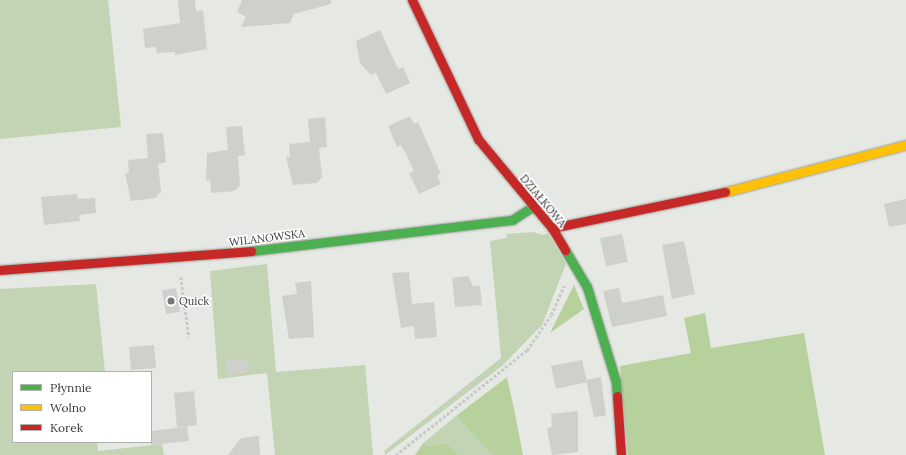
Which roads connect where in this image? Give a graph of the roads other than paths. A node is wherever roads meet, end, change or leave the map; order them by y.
1 (412, 0) edge
2 (906, 145) edge
3 (532, 207) junction
4 (552, 228) junction
5 (0, 270) edge
6 (620, 455) edge

1 - 3 street, DZIAŁKOWA
2 - 4 street
3 - 4 street, DZIAŁKOWA
3 - 5 street, WILANOWSKA
4 - 6 street, DZIAŁKOWA

